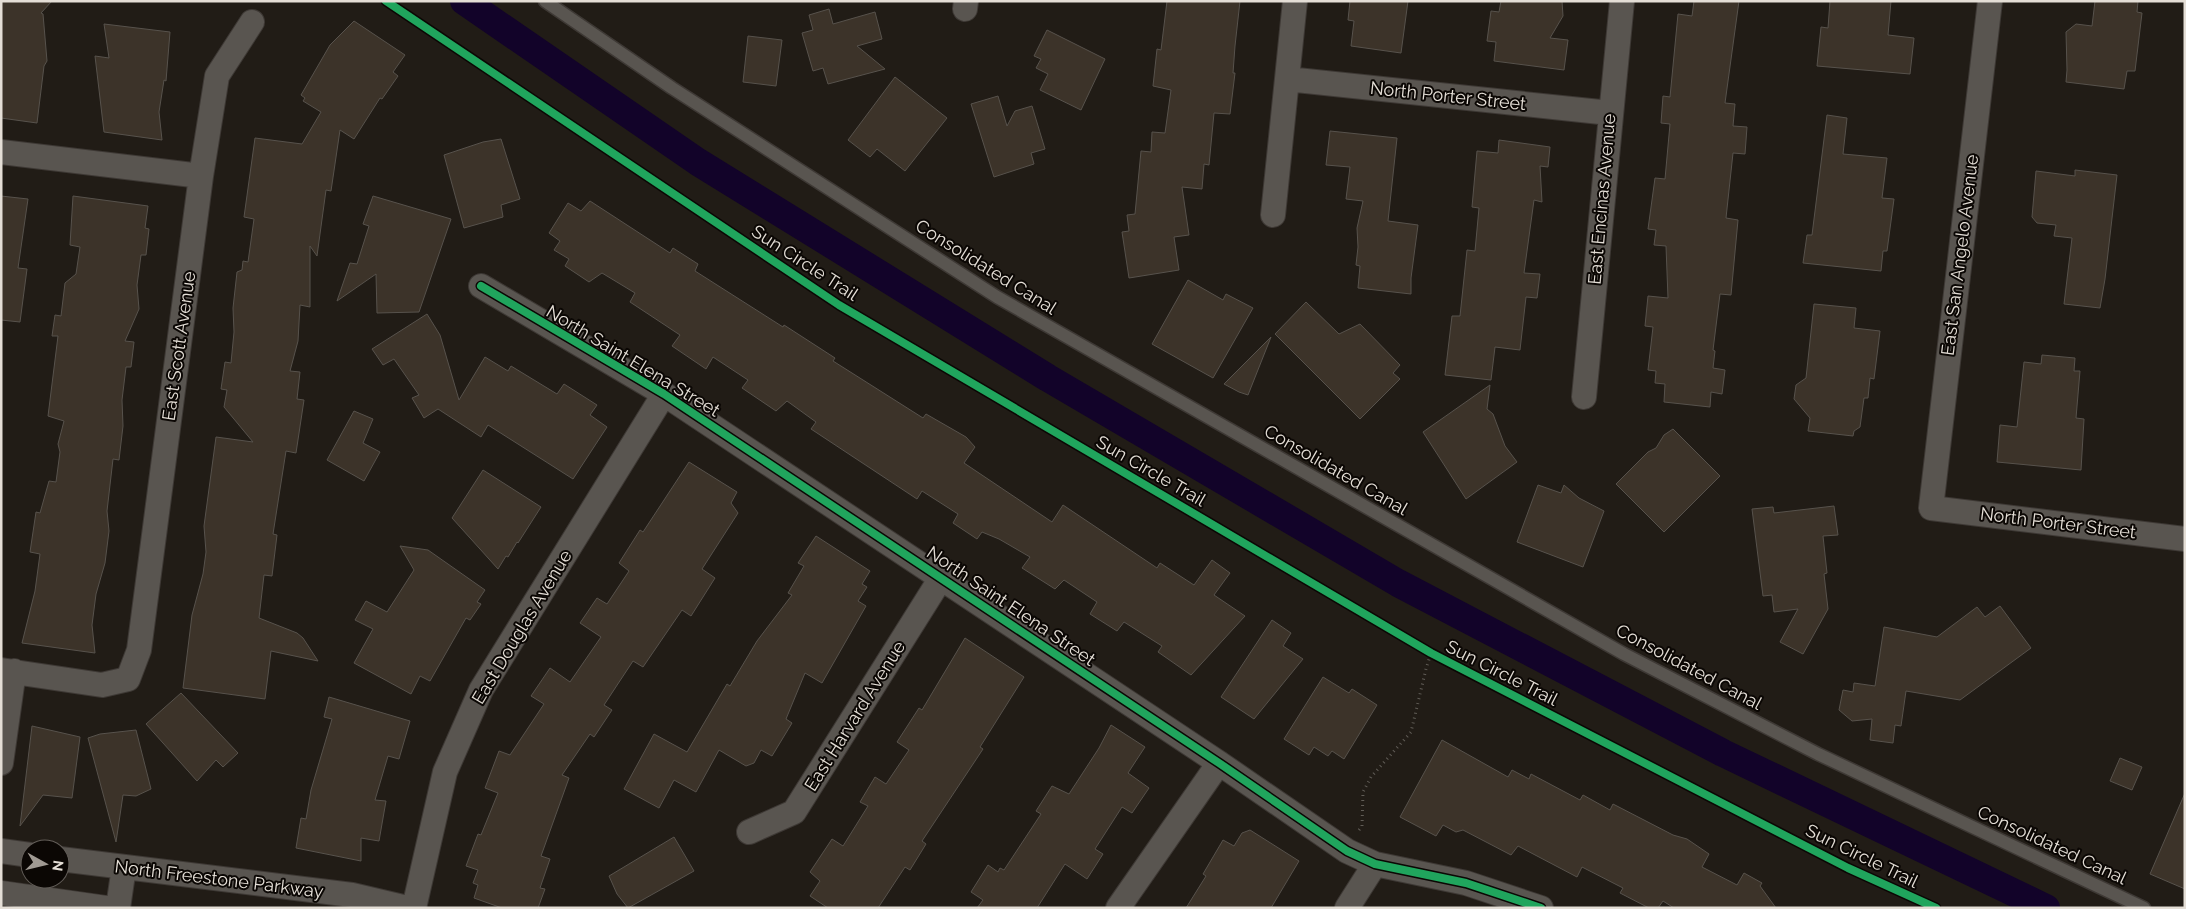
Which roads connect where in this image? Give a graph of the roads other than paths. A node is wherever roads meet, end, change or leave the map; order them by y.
1 (545, 1) edge
2 (1295, 1) edge
3 (1622, 1) edge
4 (1990, 1) edge
5 (252, 22) dead end
6 (1287, 79) junction
7 (1610, 113) junction
8 (1, 152) edge
9 (201, 176) junction
10 (1273, 215) dead end
11 (481, 286) dead end
12 (664, 394) junction
13 (1584, 397) dead end
14 (1931, 508) joint
15 (2185, 539) edge
16 (941, 578) junction
17 (8, 671) edge
18 (1, 763) edge
19 (1219, 763) junction
20 (749, 832) dead end
21 (1, 851) edge
22 (20, 854) edge
23 (70, 860) edge
24 (1375, 864) junction
25 (124, 866) junction
26 (1, 893) edge
27 (106, 908) edge
28 (118, 908) edge
29 (407, 908) edge
30 (414, 908) edge
31 (1118, 908) edge
32 (1347, 908) edge
33 (1542, 908) edge
34 (2144, 908) edge

1 - 34 lane, Consolidated Canal
2 - 6 street
3 - 7 street, East Encinas Avenue
4 - 14 street, East San Angelo Avenue
5 - 9 street, East Scott Avenue
6 - 7 street, North Porter Street
6 - 10 street
7 - 13 street, East Encinas Avenue
8 - 9 street
9 - 17 street, East Scott Avenue
11 - 12 street, North Saint Elena Street
12 - 16 street, North Saint Elena Street
12 - 30 street, East Douglas Avenue
14 - 15 street, North Porter Street
16 - 19 street, North Saint Elena Street
16 - 20 street, East Harvard Avenue
17 - 18 street
19 - 24 street, North Saint Elena Street
19 - 31 street
21 - 22 street
23 - 25 street, North Freestone Parkway
24 - 32 street
24 - 33 street, North Saint Elena Street
25 - 28 street
25 - 29 street, North Freestone Parkway
26 - 27 street

